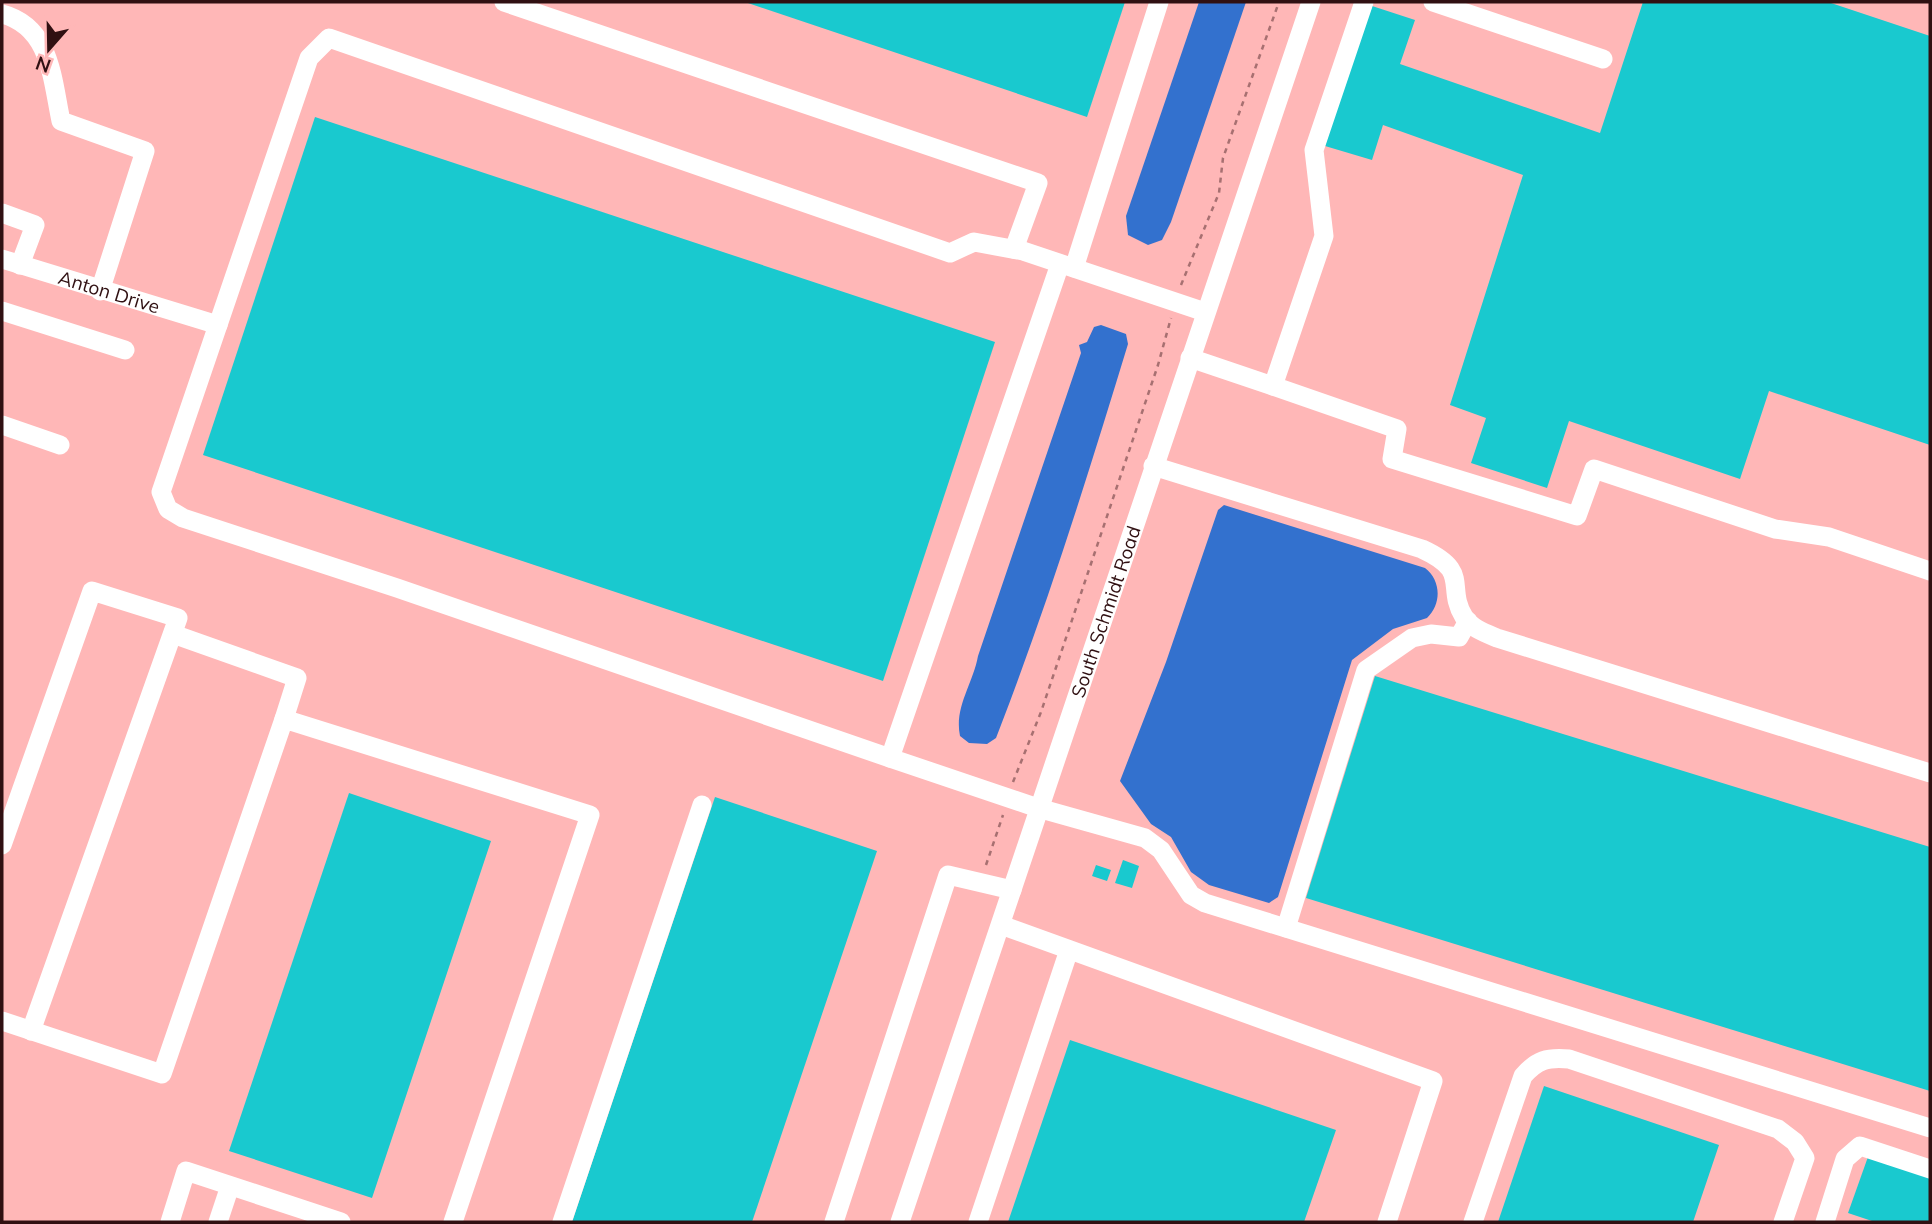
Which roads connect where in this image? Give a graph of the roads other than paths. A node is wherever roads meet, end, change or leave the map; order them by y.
1 (504, 2) edge
2 (1159, 2) edge
3 (1311, 2) edge
4 (1364, 2) edge
5 (1433, 2) edge
6 (2, 14) edge
7 (1603, 59) dead end
8 (2, 213) edge
9 (1014, 249) junction
10 (11, 262) edge
11 (1067, 266) junction
12 (100, 291) junction
13 (2, 311) edge
14 (1205, 312) junction
15 (218, 325) junction
16 (125, 350) dead end
17 (1190, 358) junction
18 (1273, 386) junction
19 (2, 425) edge
20 (60, 445) dead end
21 (1153, 466) junction
22 (1930, 571) edge
23 (1468, 621) junction
24 (173, 634) junction
25 (284, 719) junction
26 (890, 758) junction
27 (1930, 773) edge
28 (702, 805) dead end
29 (1038, 808) junction
30 (2, 845) edge
31 (1012, 890) junction
32 (1000, 925) junction
33 (1286, 928) junction
34 (1069, 950) junction
35 (2, 1021) edge
36 (32, 1031) junction
37 (1930, 1128) edge
38 (1930, 1169) edge
39 (230, 1186) junction
40 (170, 1222) edge
41 (218, 1222) edge
42 (341, 1222) edge
43 (453, 1222) edge
44 (562, 1222) edge
45 (834, 1222) edge
46 (900, 1222) edge
47 (978, 1222) edge
48 (1387, 1222) edge
49 (1473, 1222) edge
50 (1783, 1222) edge
51 (1825, 1222) edge

1 - 9 street
2 - 11 street
3 - 14 street, South Schmidt Road
4 - 18 street
5 - 7 street
6 - 12 street
8 - 10 street
9 - 11 street
9 - 15 street
10 - 12 street, Anton Drive
11 - 14 street
11 - 26 street
12 - 15 street, Anton Drive
13 - 16 street
14 - 17 street, South Schmidt Road
15 - 26 street
17 - 18 street
17 - 21 street, South Schmidt Road
18 - 22 street
19 - 20 street
21 - 23 street
21 - 29 street, South Schmidt Road
23 - 27 street
23 - 33 street
24 - 25 street
24 - 30 street
24 - 36 street
25 - 36 street
25 - 43 street
26 - 29 street
28 - 44 street
29 - 31 street, South Schmidt Road
29 - 33 street
31 - 32 street, South Schmidt Road
31 - 45 street
32 - 34 street
32 - 46 street, South Schmidt Road
33 - 37 street
34 - 47 street
34 - 48 street
35 - 36 street
38 - 51 street
39 - 40 street
39 - 41 street
39 - 42 street
49 - 50 street

